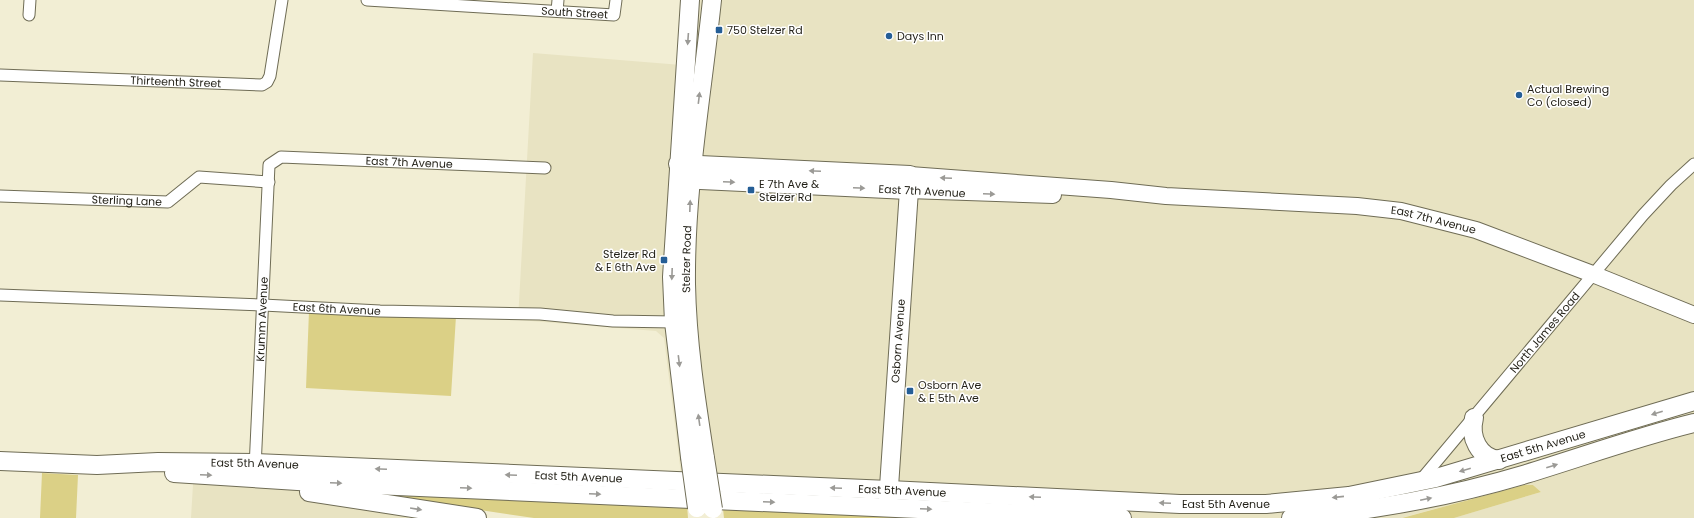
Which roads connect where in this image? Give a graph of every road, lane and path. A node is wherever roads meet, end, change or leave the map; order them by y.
1 (30, 0) edge
2 (282, 0) edge
3 (367, 0) edge
4 (616, 0) edge
5 (381, 1) edge
6 (687, 1) edge
7 (442, 2) edge
8 (711, 2) edge
9 (501, 4) edge
10 (558, 6) edge
11 (29, 15) dead end
12 (0, 75) edge
13 (695, 128) junction
14 (273, 161) joint
15 (1694, 164) edge
16 (545, 168) dead end
17 (753, 168) junction
18 (684, 172) junction
19 (269, 182) junction
20 (909, 183) junction
21 (0, 196) edge
22 (1595, 275) junction
23 (0, 295) edge
24 (263, 305) junction
25 (1691, 313) edge
26 (674, 322) junction
27 (1694, 401) edge
28 (1474, 418) junction
29 (1694, 423) edge
30 (698, 457) junction
31 (1499, 460) junction
32 (0, 461) edge
33 (254, 471) junction
34 (1419, 482) junction
35 (888, 498) junction
36 (1400, 504) junction
37 (706, 513) edge
38 (477, 518) edge
39 (1122, 518) edge
40 (1291, 518) edge

1 - 11 street
2 - 12 street, Thirteenth Street
3 - 5 street, South Street
4 - 10 street, South Street
5 - 7 street, South Street
6 - 8 street
6 -> 18 main road, Stelzer Road
7 - 9 street, South Street
13 -> 8 main road, Stelzer Road
9 - 10 street, South Street
13 - 17 main road
13 - 18 main road, Stelzer Road
14 - 16 street, East 7th Avenue
14 - 19 street, Krumm Avenue
15 - 22 street, North James Road
17 - 18 main road, East 7th Avenue
20 -> 17 main road, East 7th Avenue
18 -> 20 main road, East 7th Avenue
18 -> 26 main road, Stelzer Road
30 -> 18 main road, Stelzer Road
19 - 21 street, Sterling Lane
19 - 24 street, Krumm Avenue
20 - 22 street, East 7th Avenue
20 - 35 main road, Osborn Avenue
22 - 25 street, East 7th Avenue
22 - 28 street, North James Road
23 - 24 street, East 6th Avenue
24 - 26 street, East 6th Avenue
24 - 33 street, Krumm Avenue
26 -> 30 main road, Stelzer Road
27 -> 31 main road, East 5th Avenue
28 - 31 main road
28 - 34 street, North James Road
36 -> 29 main road, East 5th Avenue
30 - 37 main road, Stelzer Road, bridge
31 -> 34 main road, East 5th Avenue
32 - 33 main road, East 5th Avenue
33 - 35 main road, East 5th Avenue
33 -> 38 main road
34 -> 35 main road, East 5th Avenue
34 - 36 street, North James Road
35 -> 39 main road, East 5th Avenue
36 - 40 main road, East 5th Avenue

